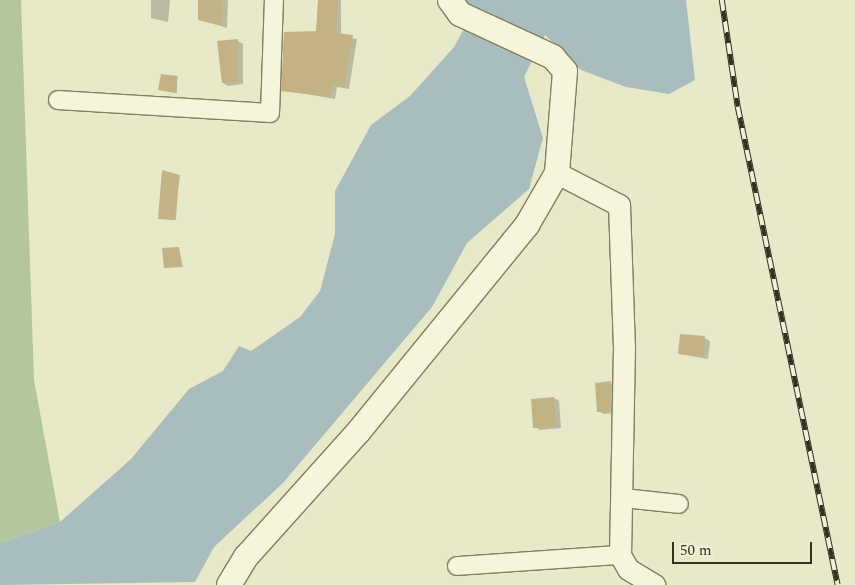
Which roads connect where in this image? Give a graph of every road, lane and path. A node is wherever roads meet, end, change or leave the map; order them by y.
1 (274, 0) edge
2 (455, 7) edge
3 (58, 100) dead end
4 (557, 173) junction
5 (623, 498) junction
6 (679, 504) dead end
7 (620, 556) junction
8 (457, 566) dead end
9 (229, 585) edge
10 (655, 585) edge

1 - 3 street
2 - 4 main road
4 - 5 street
4 - 9 main road
5 - 6 street
5 - 7 street
7 - 8 street
7 - 10 street

